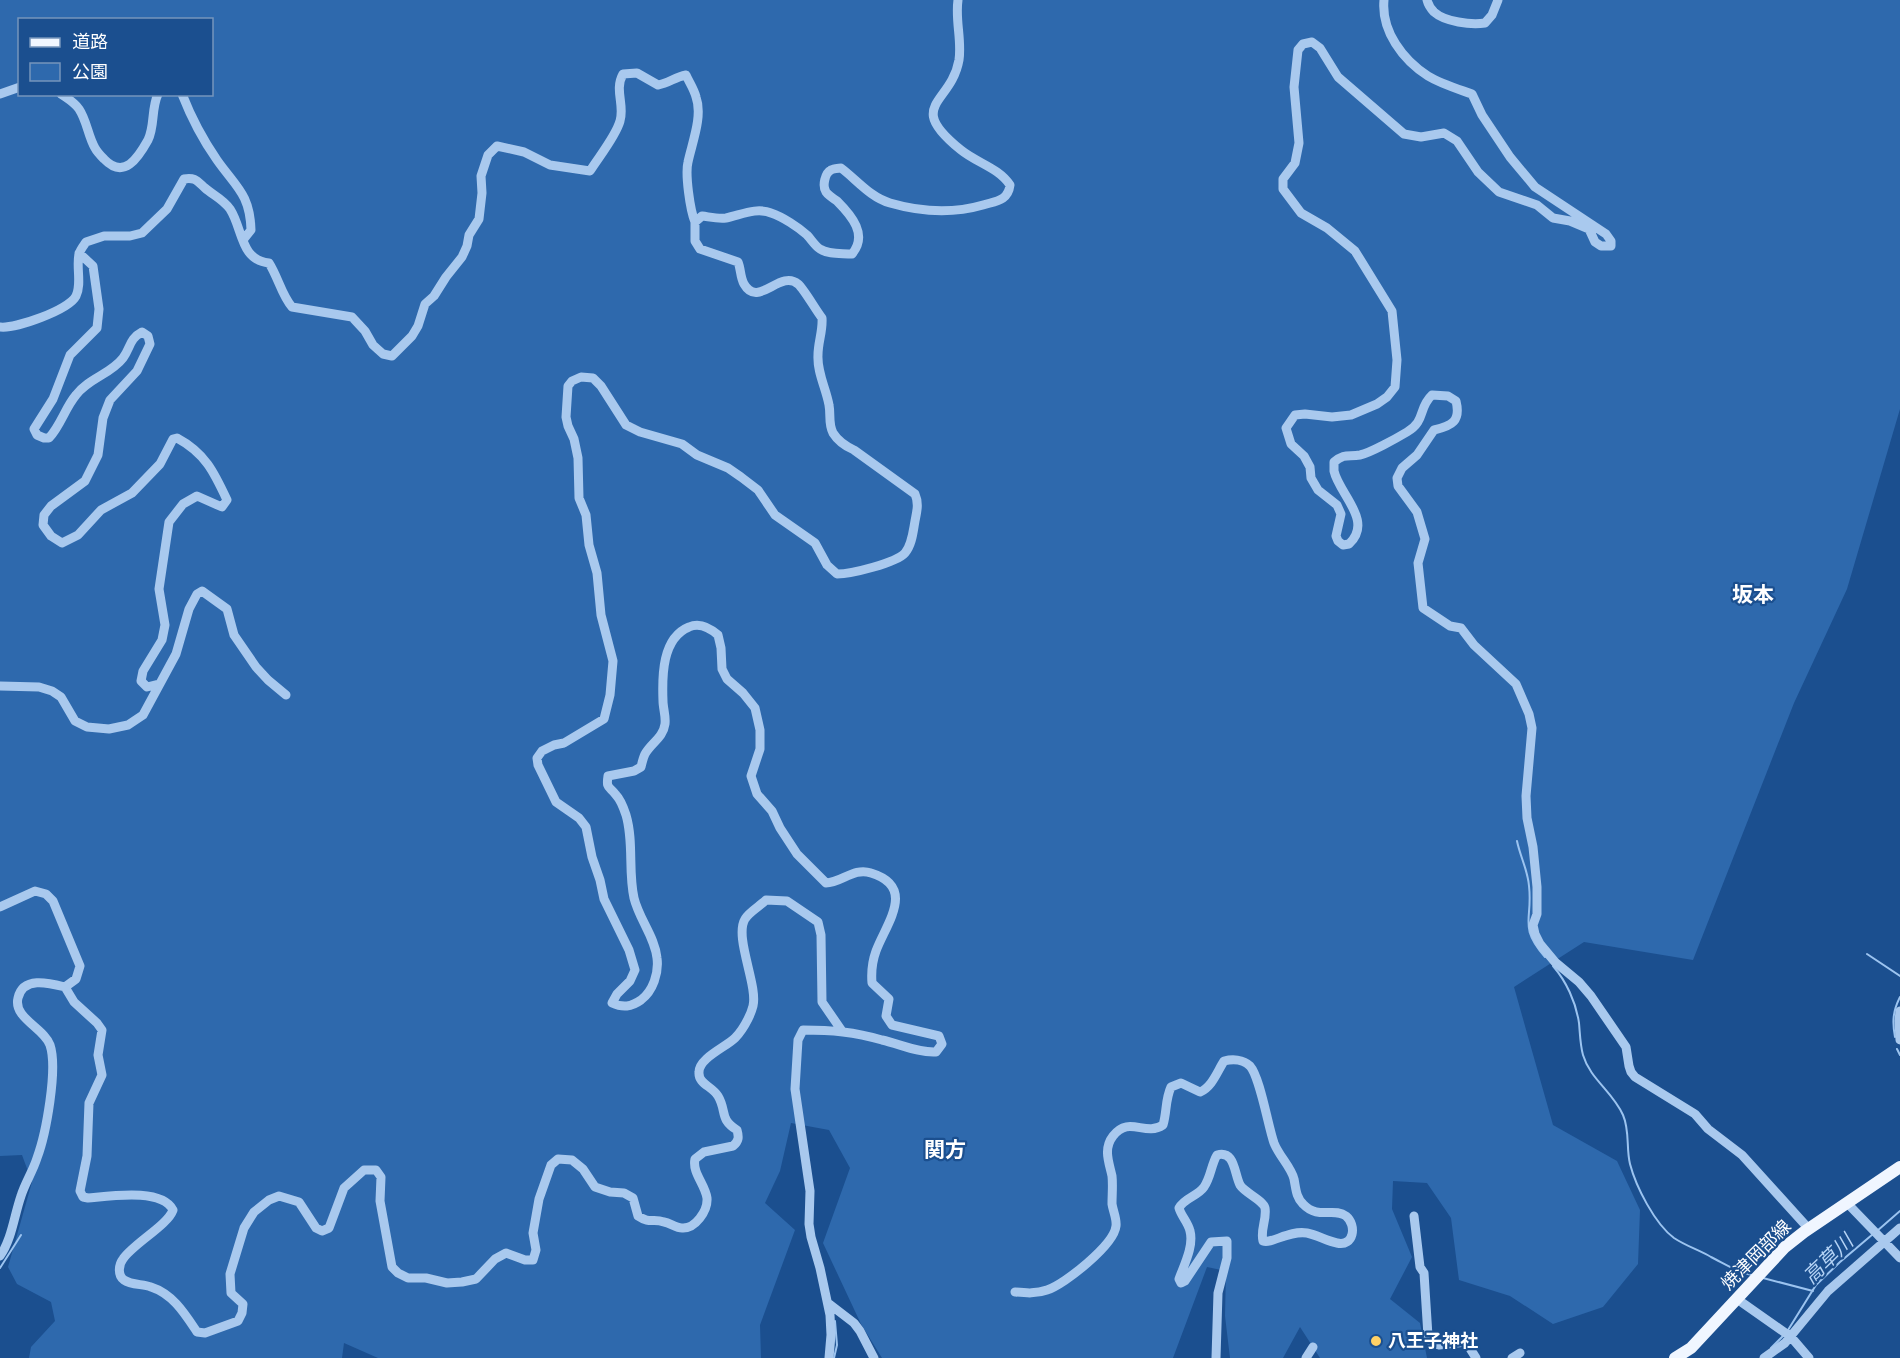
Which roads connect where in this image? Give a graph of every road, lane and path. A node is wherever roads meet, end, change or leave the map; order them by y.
1 (958, 0) edge
2 (1384, 0) edge
3 (1426, 0) edge
4 (1498, 0) edge
5 (18, 88) edge
6 (0, 94) edge
7 (64, 96) edge
8 (157, 96) edge
9 (183, 96) edge
10 (695, 222) junction
11 (243, 240) junction
12 (79, 253) junction
13 (0, 327) edge
14 (159, 684) junction
15 (0, 686) edge
16 (286, 695) dead end
17 (0, 907) edge
18 (65, 987) junction
19 (1900, 1011) edge
20 (842, 1031) junction
21 (1900, 1040) edge
22 (1900, 1167) edge
23 (1847, 1203) junction
24 (1414, 1216) dead end
25 (1900, 1228) edge
26 (1809, 1229) junction
27 (1884, 1240) junction
28 (0, 1257) edge
29 (1900, 1258) edge
30 (1015, 1292) dead end
31 (1737, 1299) junction
32 (828, 1303) junction
33 (1787, 1335) junction
34 (1313, 1347) dead end
35 (829, 1358) edge
36 (874, 1358) edge
37 (1216, 1358) edge
38 (1306, 1358) edge
39 (1476, 1358) edge
40 (1675, 1358) edge
41 (1764, 1358) edge
42 (1809, 1358) edge

1 - 10 street
2 - 26 street
3 - 4 street
5 - 6 street
7 - 8 street
9 - 11 street
10 - 11 street
10 - 20 street
11 - 12 street
12 - 13 street
12 - 14 street
14 - 15 street
14 - 16 street
17 - 18 street
18 - 20 street
18 - 28 street
19 - 21 street
20 - 32 street
22 - 23 main road, 焼津岡部線
23 - 26 main road, 焼津岡部線
23 - 27 street
24 - 39 street
25 - 27 street
26 - 31 main road, 焼津岡部線
27 - 29 street
27 - 33 street
30 - 37 street
31 - 33 street
31 - 40 main road, 焼津岡部線
32 - 35 street
32 - 36 street
33 - 41 street
33 - 42 street
34 - 38 street

